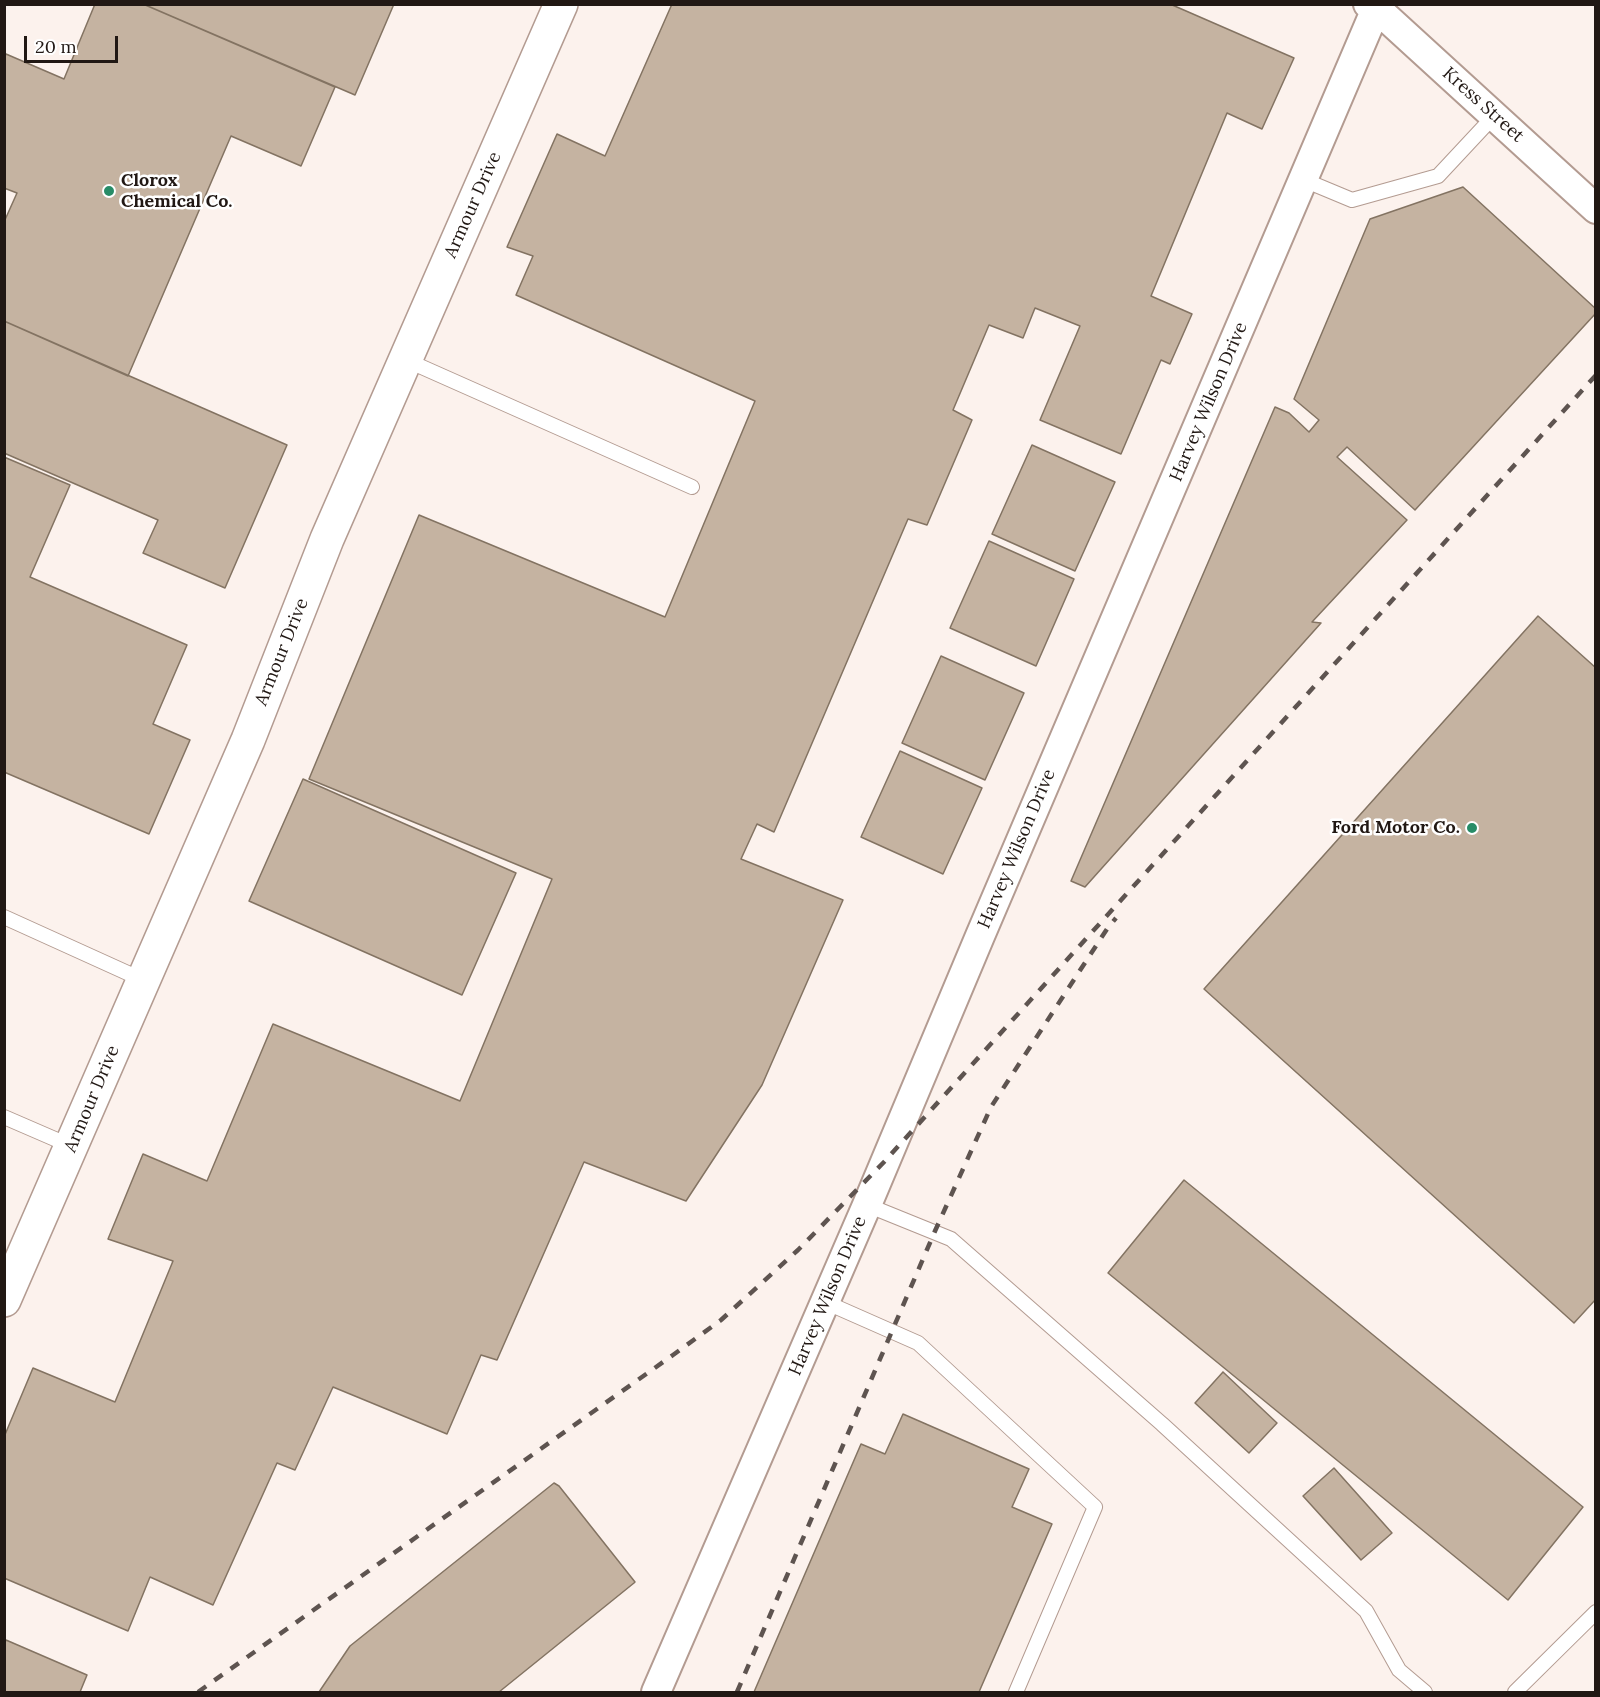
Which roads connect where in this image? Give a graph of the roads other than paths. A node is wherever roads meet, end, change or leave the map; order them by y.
1 (561, 4) edge
2 (1374, 6) edge
3 (1494, 116) junction
4 (1304, 180) junction
5 (1596, 208) edge
6 (406, 360) junction
7 (692, 487) dead end
8 (4, 917) edge
9 (143, 980) junction
10 (4, 1117) edge
11 (71, 1146) junction
12 (867, 1205) junction
13 (4, 1300) edge
14 (825, 1302) junction
15 (1596, 1612) edge
16 (656, 1692) edge
17 (1016, 1692) edge
18 (1425, 1692) edge
19 (1515, 1692) edge

1 - 6 street, Armour Drive
2 - 3 street, Kress Street
2 - 4 street, Harvey Wilson Drive
3 - 4 lane
3 - 5 street, Kress Street
4 - 12 street, Harvey Wilson Drive
6 - 7 lane
6 - 9 street, Armour Drive
8 - 9 lane
9 - 11 street, Armour Drive
10 - 11 lane
11 - 13 street, Armour Drive
12 - 14 street, Harvey Wilson Drive
12 - 18 lane
14 - 16 street, Harvey Wilson Drive
14 - 17 lane
15 - 19 lane

